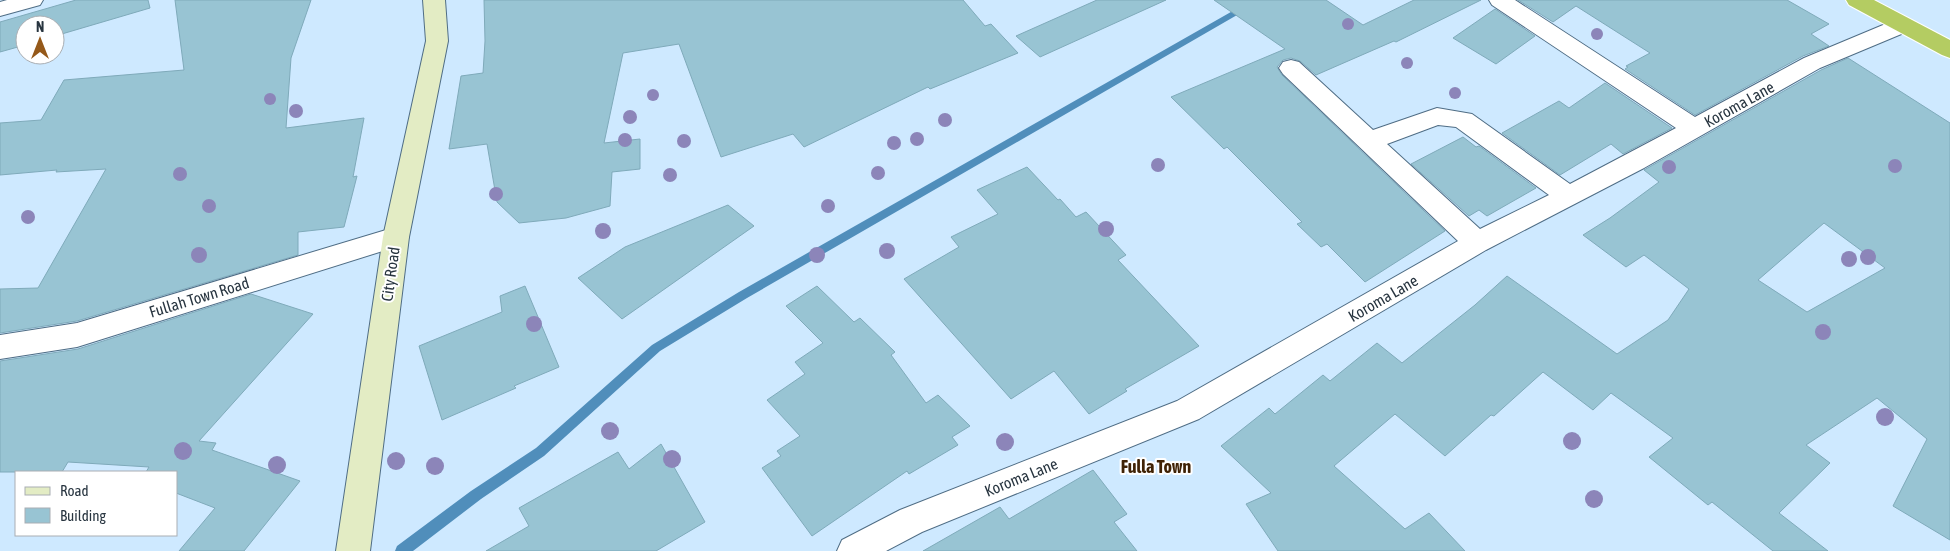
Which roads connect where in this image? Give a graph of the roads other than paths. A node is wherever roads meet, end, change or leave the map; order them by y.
1 (32, 0) edge
2 (434, 0) edge
3 (1500, 0) edge
4 (1857, 0) edge
5 (1886, 0) edge
6 (0, 9) edge
7 (1903, 25) junction
8 (1950, 33) edge
9 (1950, 50) edge
10 (1291, 68) dead end
11 (1695, 129) junction
12 (1369, 141) junction
13 (1569, 196) junction
14 (396, 237) junction
15 (1477, 243) junction
16 (0, 347) edge
17 (353, 551) edge
18 (854, 551) edge

1 - 6 street
2 - 14 main road, City Road
3 - 11 street
4 - 7 highway
5 - 8 highway
7 - 9 highway
7 - 11 street, Koroma Lane
10 - 12 street
11 - 13 street, Koroma Lane
12 - 13 street
12 - 15 street
13 - 15 street, Koroma Lane
14 - 16 street, Fullah Town Road
14 - 17 main road, City Road
15 - 18 street, Koroma Lane

